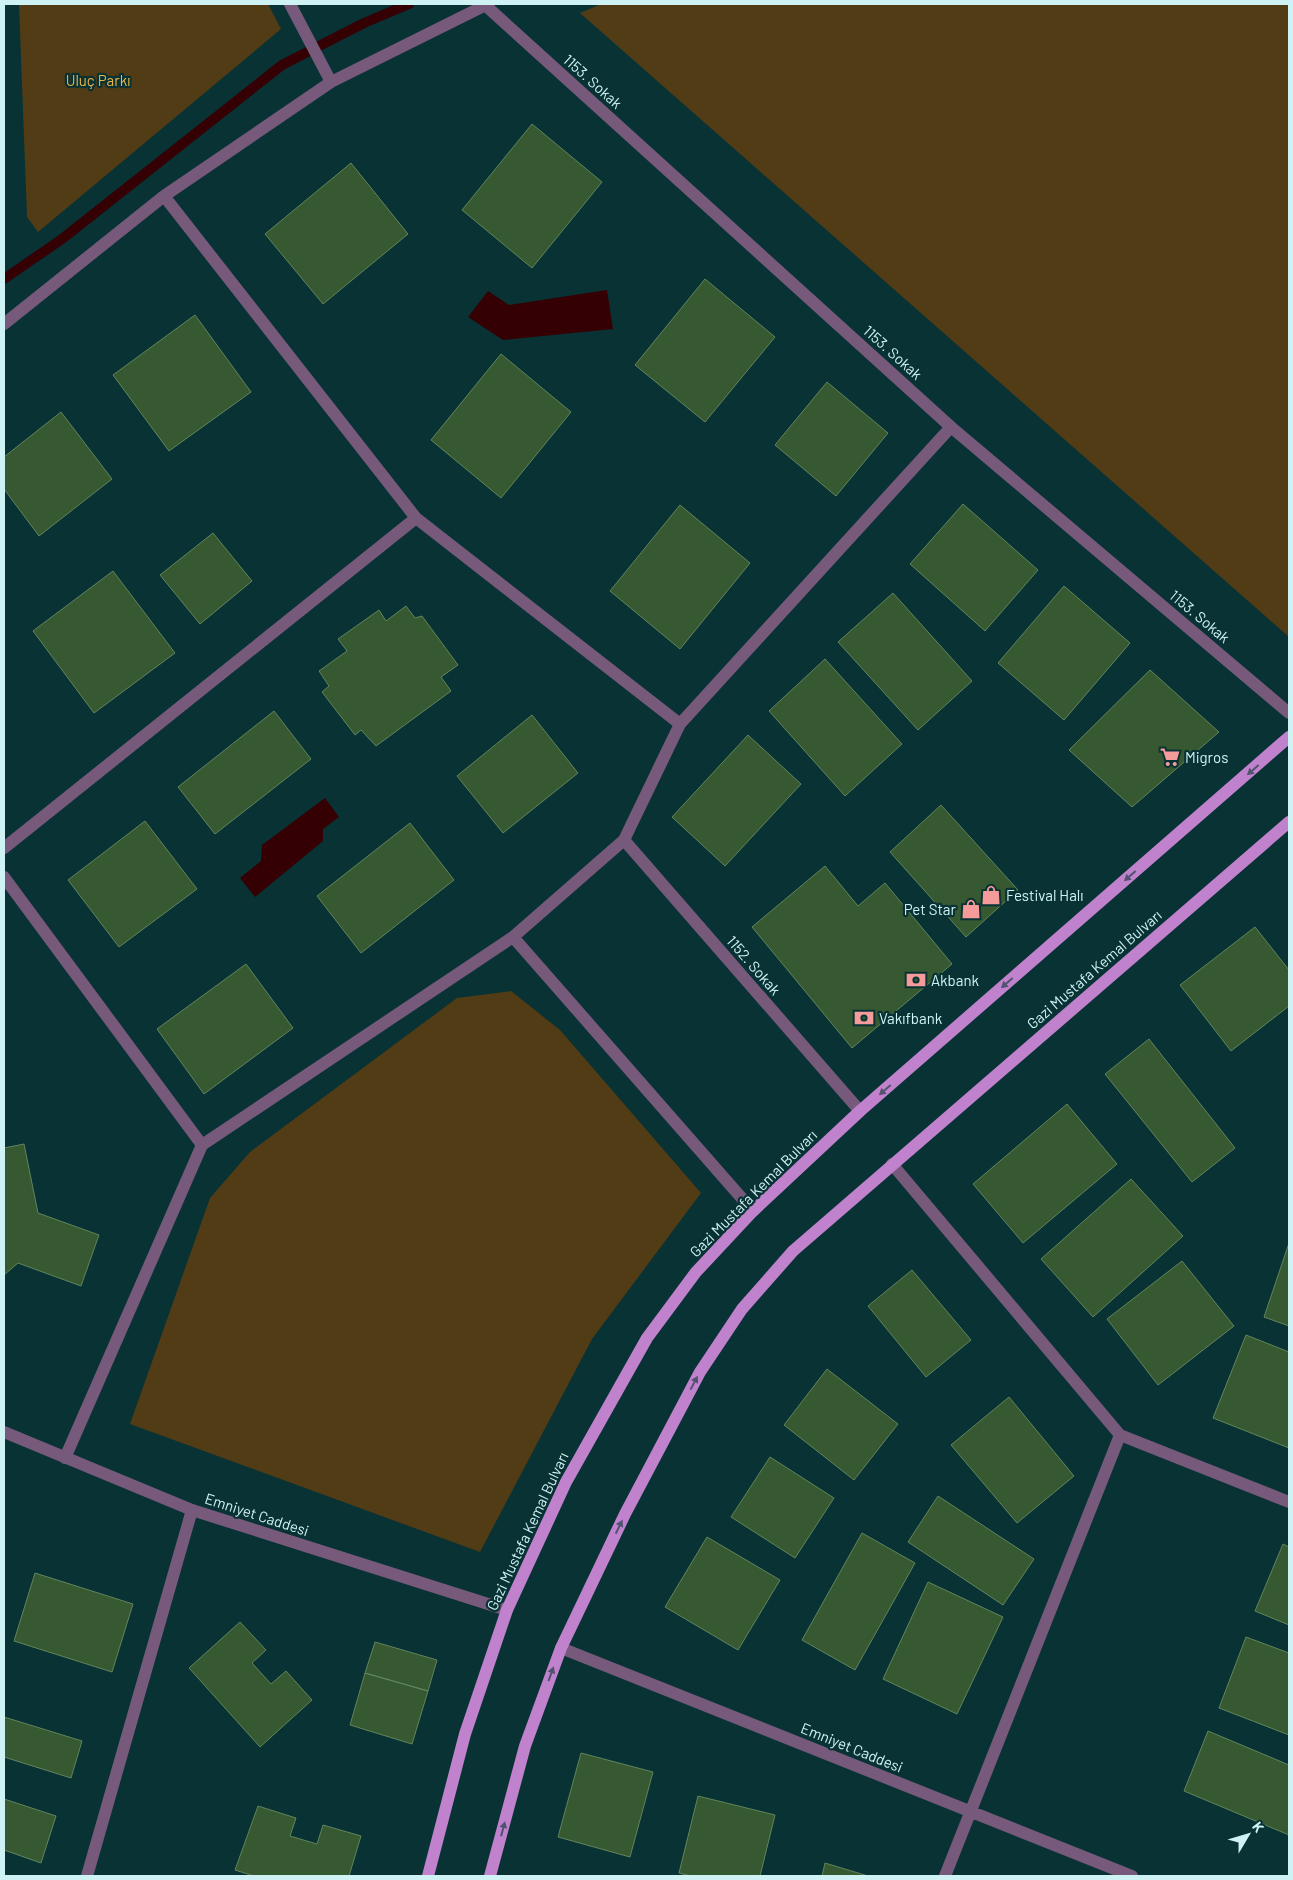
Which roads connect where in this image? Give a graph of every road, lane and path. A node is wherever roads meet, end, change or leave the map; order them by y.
1 (290, 4) edge
2 (487, 4) edge
3 (331, 82) junction
4 (164, 196) junction
5 (4, 324) edge
6 (951, 426) junction
7 (416, 518) junction
8 (1289, 713) edge
9 (680, 724) junction
10 (1289, 737) edge
11 (1289, 822) edge
12 (624, 840) junction
13 (4, 848) edge
14 (4, 877) edge
15 (512, 937) junction
16 (860, 1111) junction
17 (202, 1145) junction
18 (892, 1164) junction
19 (753, 1211) junction
20 (4, 1432) edge
21 (1120, 1435) junction
22 (65, 1458) junction
23 (1289, 1502) edge
24 (192, 1510) junction
25 (507, 1610) junction
26 (561, 1648) junction
27 (970, 1812) junction
28 (87, 1876) edge
29 (428, 1876) edge
30 (490, 1876) edge
31 (945, 1876) edge
32 (1132, 1876) edge

1 - 3 street
2 - 3 street
2 - 6 street, 1153. Sokak
3 - 4 street
4 - 5 street
4 - 7 street
6 - 8 street, 1153. Sokak
6 - 9 street
7 - 9 street
7 - 13 street
9 - 12 street
10 -> 16 main road, Gazi Mustafa Kemal Bulvarı
11 - 18 main road, Gazi Mustafa Kemal Bulvarı
12 - 15 street
12 - 16 street, 1152. Sokak
14 - 17 street
15 - 17 street
15 - 19 street
16 - 19 main road, Gazi Mustafa Kemal Bulvarı
17 - 22 street
18 - 21 street
26 -> 18 main road, Gazi Mustafa Kemal Bulvarı
19 - 25 main road, Gazi Mustafa Kemal Bulvarı
20 - 22 street, Emniyet Caddesi
21 - 23 street
21 - 27 street
22 - 24 street, Emniyet Caddesi
24 - 25 street, Emniyet Caddesi
24 - 28 street
25 - 29 main road, Gazi Mustafa Kemal Bulvarı
26 - 27 street, Emniyet Caddesi
30 -> 26 main road, Gazi Mustafa Kemal Bulvarı
27 - 31 street
27 - 32 street, Emniyet Caddesi

